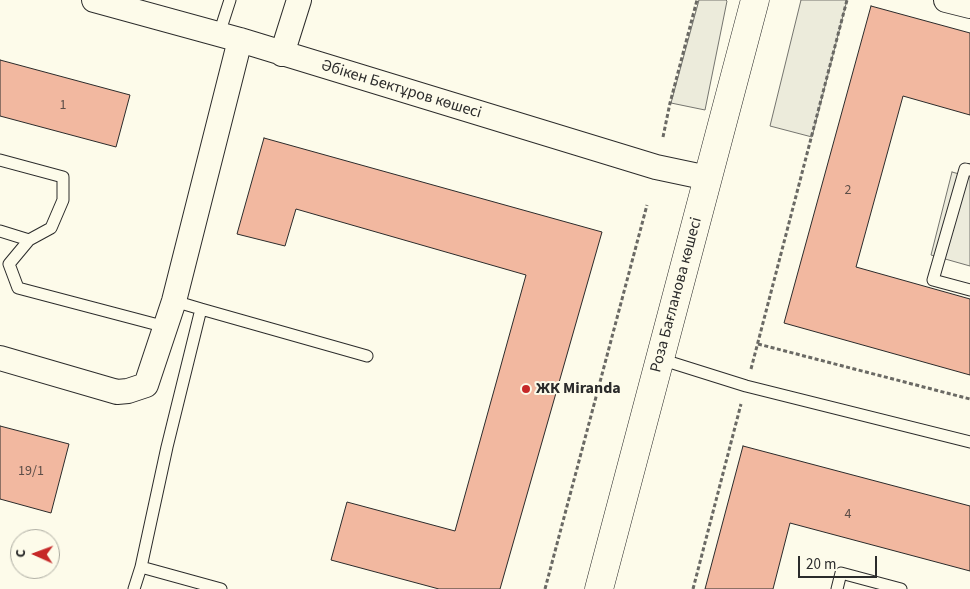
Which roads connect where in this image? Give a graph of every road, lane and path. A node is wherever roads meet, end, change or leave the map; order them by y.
1 (94, 0) edge
2 (230, 0) edge
3 (299, 0) edge
4 (697, 0) edge
5 (755, 0) edge
6 (847, 0) edge
7 (946, 0) edge
8 (970, 6) edge
9 (230, 37) junction
10 (282, 54) junction
11 (663, 137) dead end
12 (0, 160) edge
13 (970, 170) edge
14 (708, 178) junction
15 (647, 205) dead end
16 (0, 231) edge
17 (29, 240) junction
18 (970, 290) edge
19 (174, 301) junction
20 (201, 309) junction
21 (166, 327) junction
22 (758, 344) junction
23 (367, 356) dead end
24 (0, 358) edge
25 (660, 359) junction
26 (746, 386) junction
27 (970, 399) edge
28 (970, 442) edge
29 (140, 567) junction
30 (134, 589) edge
31 (221, 589) edge
32 (544, 589) edge
33 (599, 589) edge
34 (693, 589) edge
35 (837, 589) edge
36 (901, 589) edge

1 - 9 street, Әбікен Бектұров көшесі
2 - 9 lane
3 - 10 street
4 - 11 path
5 - 14 street, Роза Бағланова көшесі
6 - 22 path
7 - 8 street
9 - 10 street, Әбікен Бектұров көшесі
9 - 19 street
10 - 14 street, Әбікен Бектұров көшесі
12 - 17 lane
13 - 18 lane
14 - 25 street, Роза Бағланова көшесі
15 - 32 path
16 - 17 lane
17 - 21 lane
19 - 20 lane
19 - 21 street
20 - 23 lane
20 - 29 lane
21 - 24 street
22 - 26 path
22 - 27 path
25 - 26 lane
25 - 33 street, Роза Бағланова көшесі
26 - 28 lane
26 - 34 path
29 - 30 lane
29 - 31 lane
35 - 36 lane

